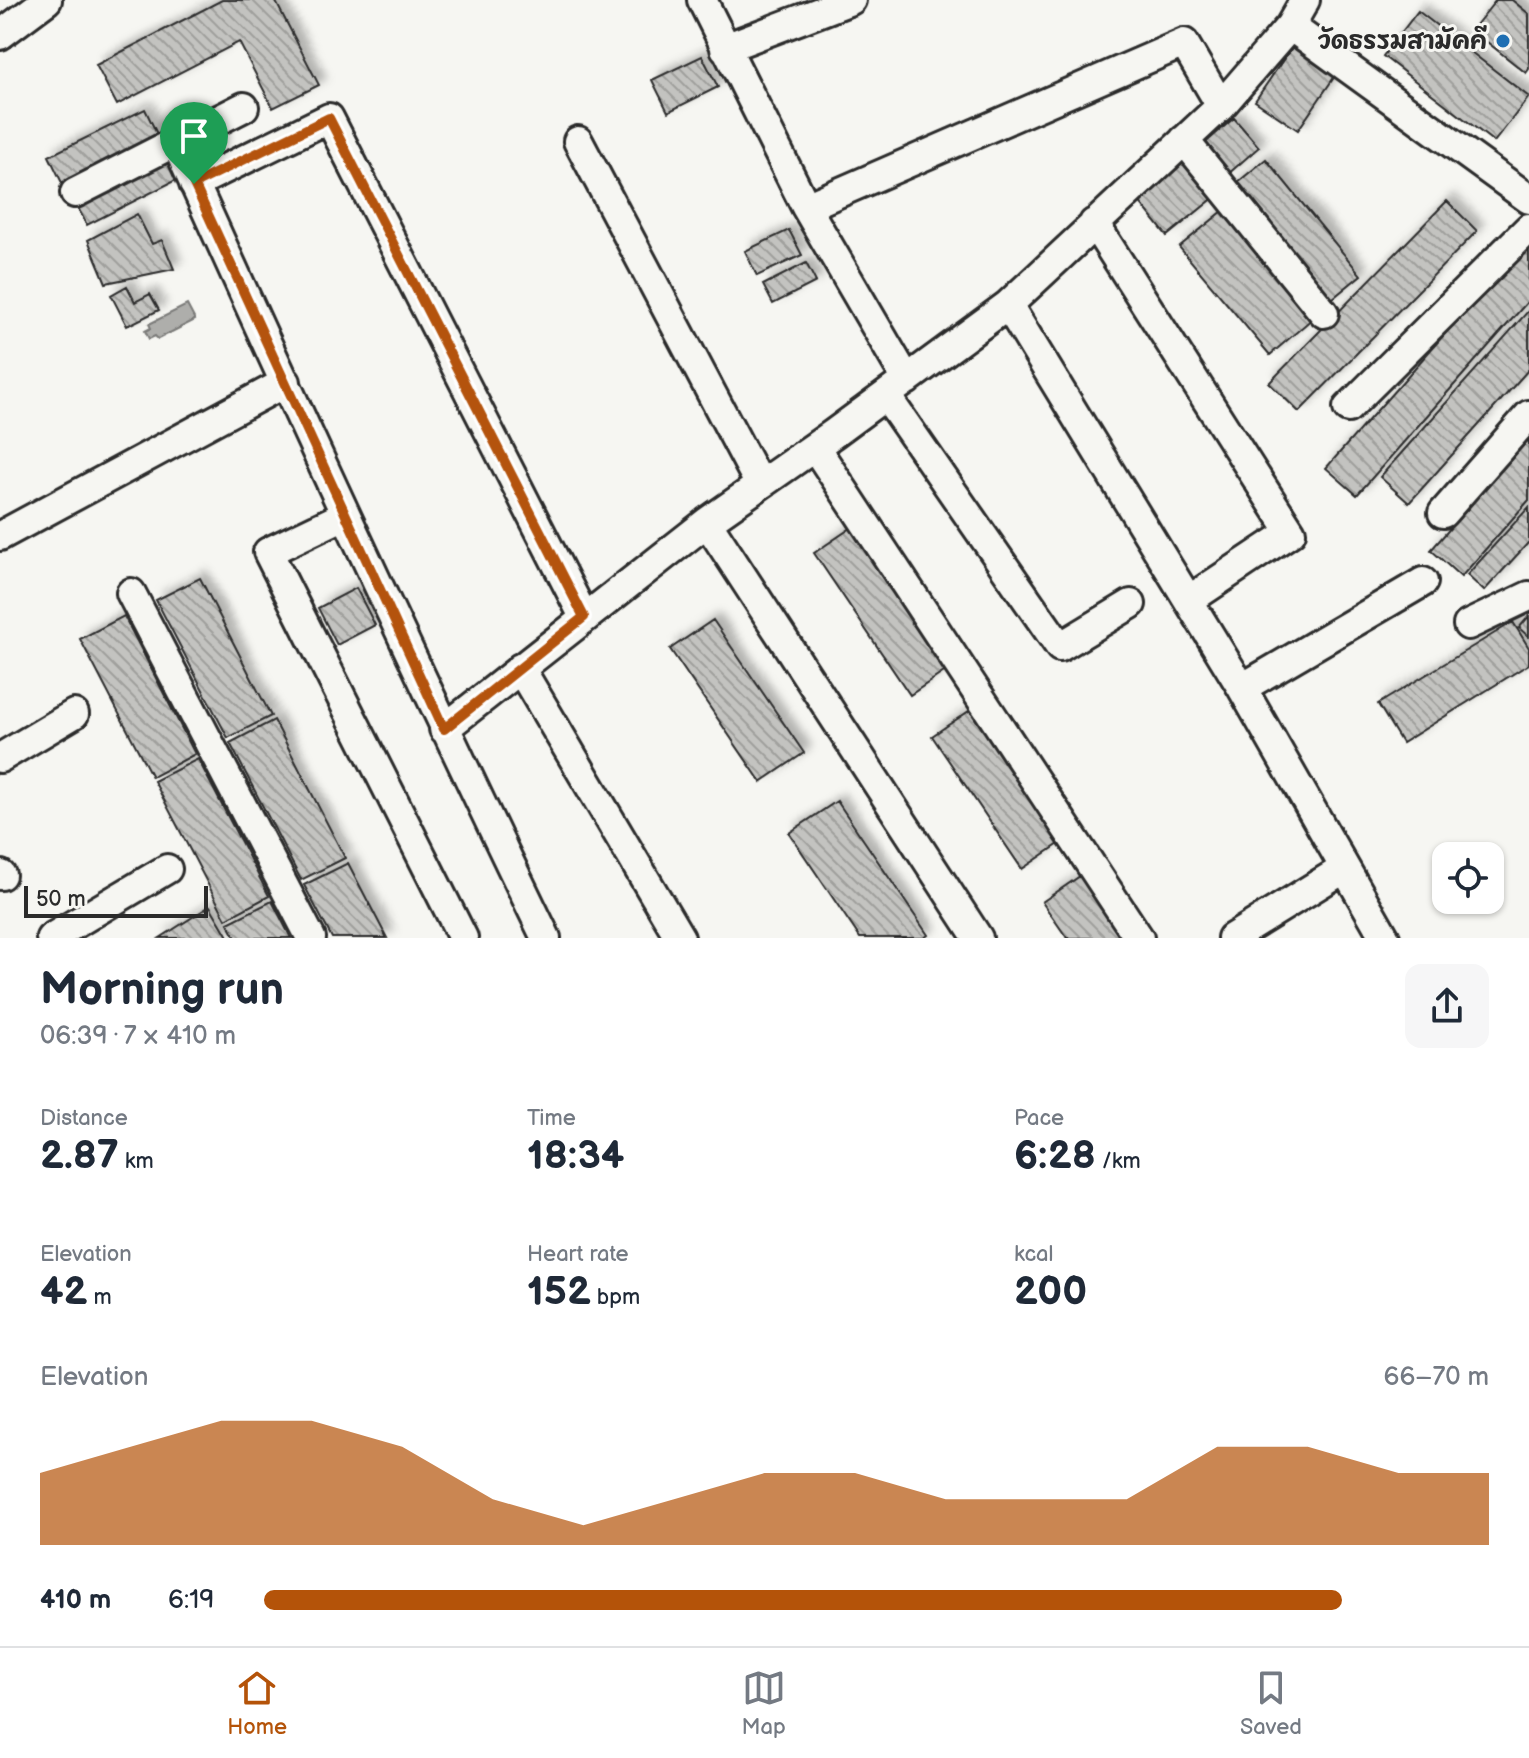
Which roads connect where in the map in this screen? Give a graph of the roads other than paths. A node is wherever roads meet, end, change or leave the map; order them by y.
1 (47, 0) edge
2 (702, 0) edge
3 (851, 0) edge
4 (1305, 0) edge
5 (1290, 26) junction
6 (0, 35) edge
7 (725, 48) junction
8 (1221, 106) junction
9 (244, 107) dead end
10 (1184, 140) junction
11 (578, 141) dead end
12 (176, 143) junction
13 (194, 184) junction
14 (75, 193) dead end
15 (1529, 199) edge
16 (806, 207) junction
17 (1094, 223) junction
18 (1529, 228) edge
19 (1008, 305) junction
20 (1324, 313) dead end
21 (286, 382) junction
22 (897, 388) junction
23 (1348, 408) dead end
24 (1529, 415) edge
25 (815, 447) junction
26 (760, 485) junction
27 (1443, 513) dead end
28 (345, 515) junction
29 (707, 522) junction
30 (0, 536) edge
31 (1423, 582) dead end
32 (131, 593) dead end
33 (1529, 596) edge
34 (1189, 600) junction
35 (1131, 604) dead end
36 (584, 617) junction
37 (1468, 625) dead end
38 (520, 668) junction
39 (1242, 688) junction
40 (74, 714) dead end
41 (444, 729) junction
42 (0, 758) edge
43 (1345, 868) junction
44 (167, 869) dead end
45 (51, 938) edge
46 (311, 938) edge
47 (463, 938) edge
48 (546, 938) edge
49 (680, 938) edge
50 (978, 938) edge
51 (1139, 938) edge
52 (1232, 938) edge
53 (1385, 938) edge

1 - 6 street
2 - 7 street
3 - 7 street
4 - 5 street
5 - 8 street
5 - 15 street
7 - 16 street
8 - 10 street
8 - 16 street
9 - 12 street
10 - 17 street
10 - 20 street
11 - 26 street
12 - 13 street
12 - 14 street
13 - 21 street
13 - 36 street
16 - 22 street
17 - 19 street
17 - 34 street
18 - 23 street
19 - 22 street
19 - 34 street
21 - 28 street
21 - 30 street
22 - 25 street
22 - 35 street
24 - 27 street
25 - 26 street
25 - 51 street
26 - 29 street
28 - 41 street
28 - 47 street
29 - 36 street
29 - 50 street
31 - 39 street
32 - 46 street
33 - 37 street
34 - 39 street
36 - 38 street
38 - 41 street
38 - 49 street
39 - 43 street
40 - 42 street
41 - 48 street
43 - 52 street
43 - 53 street
44 - 45 street

